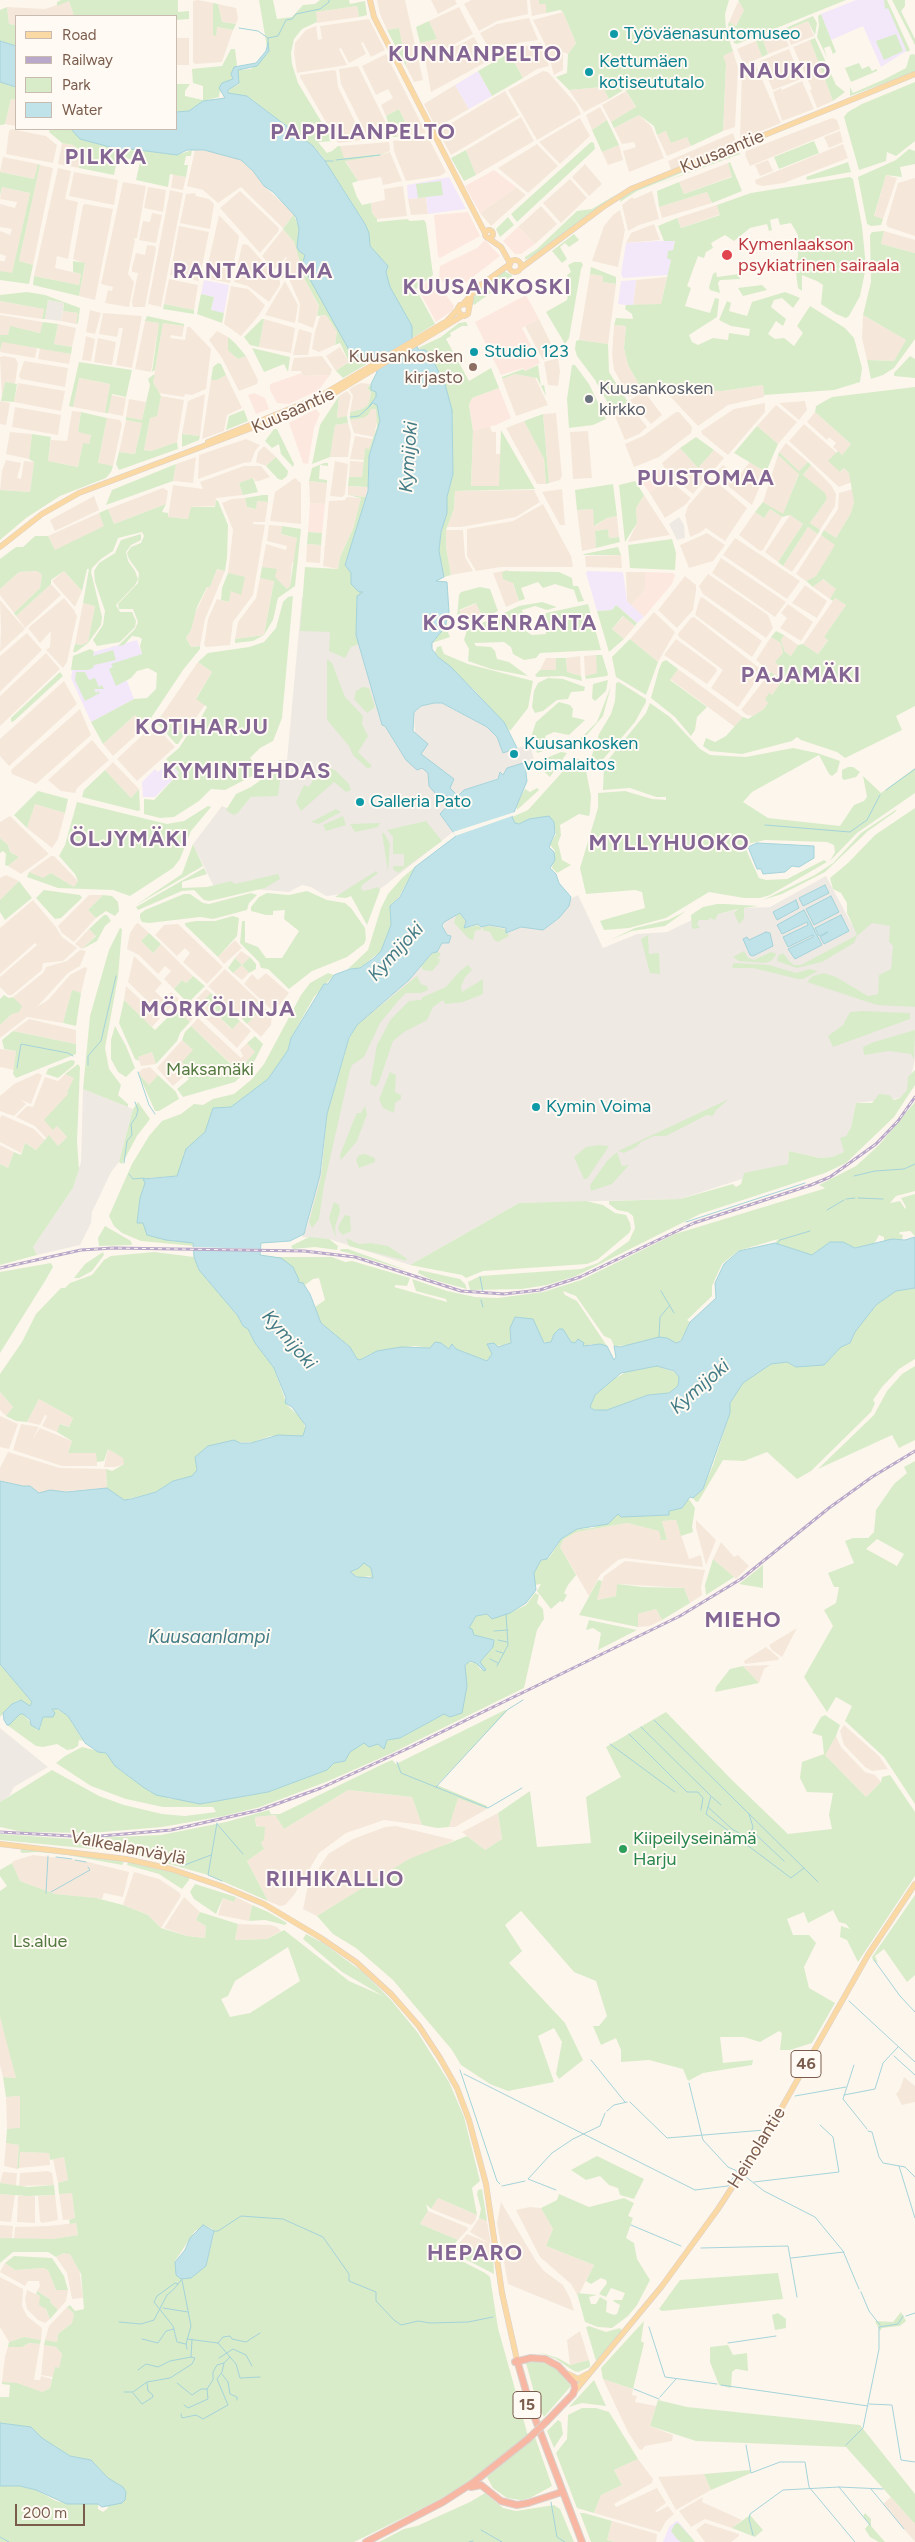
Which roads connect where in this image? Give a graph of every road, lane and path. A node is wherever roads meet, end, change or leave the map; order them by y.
1 (370, 0) edge
2 (915, 74) edge
3 (490, 237) junction
4 (542, 253) junction
5 (518, 261) junction
6 (510, 264) junction
7 (521, 268) junction
8 (499, 271) junction
9 (512, 271) junction
10 (467, 305) junction
11 (457, 310) junction
12 (462, 316) junction
13 (417, 342) junction
14 (0, 547) edge
15 (0, 1844) edge
16 (915, 1884) edge
17 (516, 2362) junction
18 (564, 2371) junction
19 (589, 2373) junction
20 (573, 2394) junction
21 (488, 2472) junction
22 (560, 2491) junction
23 (492, 2494) junction
24 (444, 2502) junction
25 (366, 2542) edge
26 (580, 2542) edge

1 - 3 main road
2 - 4 main road, Kuusaantie
3 - 5 main road
3 - 6 main road
4 - 5 main road, Kuusaantie
4 - 7 main road, Kuusaantie
5 - 6 main road, Kuusaantie
5 - 7 main road
6 - 8 main road
6 - 9 main road
7 - 9 main road, Kuusaantie
8 - 9 main road
8 - 10 main road
10 - 11 main road, Kuusaantie
10 - 12 main road, Kuusaantie
11 - 12 main road
11 - 13 main road, Kuusaantie
12 - 13 main road, Kuusaantie
13 - 14 main road, Kuusaantie
15 - 17 main road, Valkealanväylä
16 - 19 main road, Heinolantie / 46
17 - 18 highway
17 - 22 highway, Valkealanväylä / 15
18 - 19 main road
18 - 20 highway
19 - 20 main road, Heinolantie / 46
20 - 21 highway, 15, bridge
21 - 23 highway
21 - 24 highway, 15
22 - 23 highway, 15
22 - 26 highway, Valkealanväylä / 15
23 - 24 highway, 15
24 - 25 highway, 15

